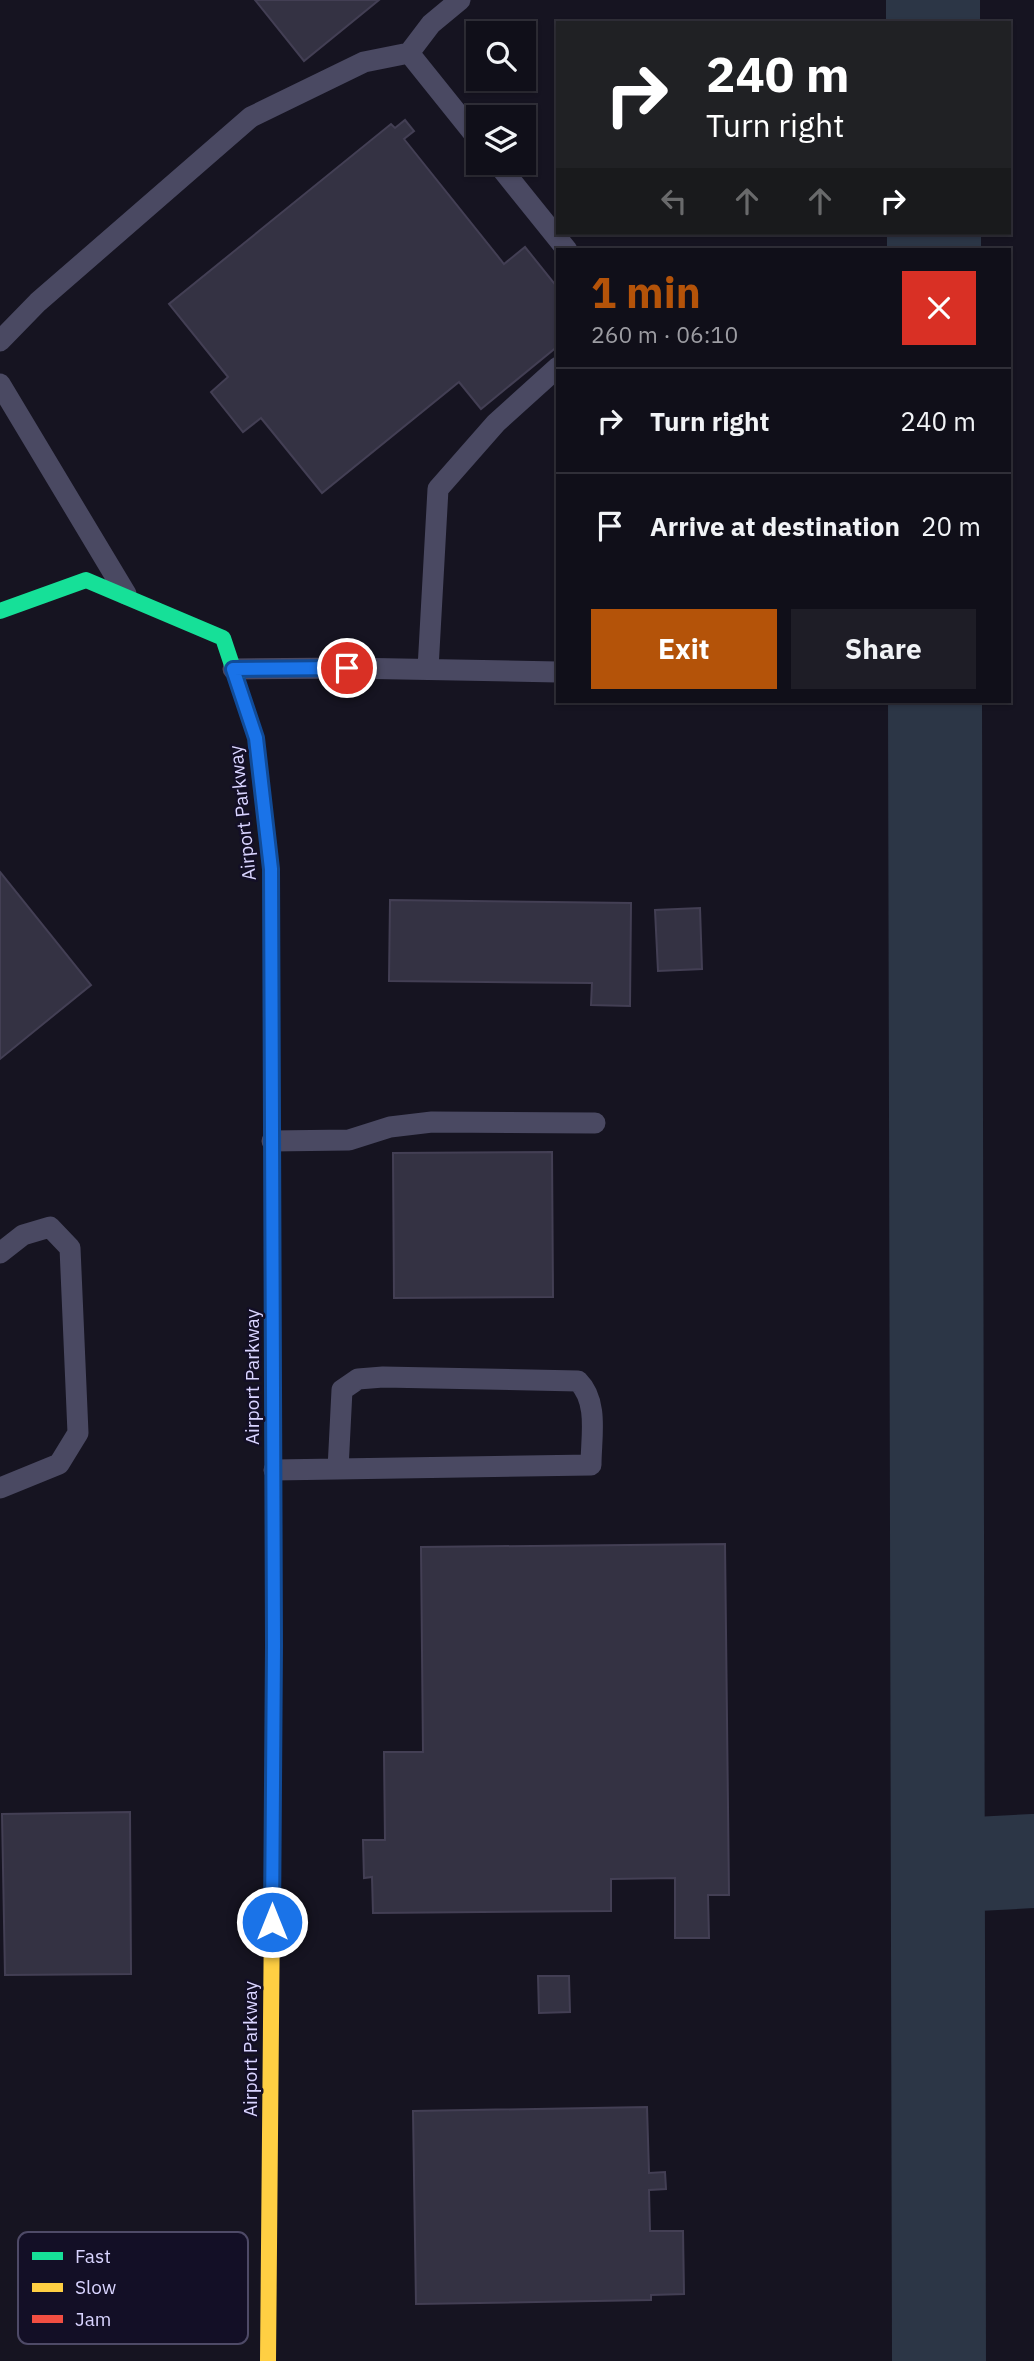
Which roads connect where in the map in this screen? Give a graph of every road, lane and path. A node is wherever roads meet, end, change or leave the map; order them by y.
1 (460, 0) edge
2 (409, 53) junction
3 (466, 124) edge
4 (507, 175) edge
5 (565, 248) edge
6 (0, 341) edge
7 (556, 369) edge
8 (0, 384) edge
9 (129, 598) junction
10 (0, 611) edge
11 (233, 669) junction
12 (428, 669) junction
13 (556, 672) edge
14 (595, 1123) dead end
15 (272, 1141) junction
16 (0, 1254) edge
17 (338, 1469) junction
18 (274, 1470) junction
19 (0, 1488) edge
20 (268, 2361) edge

1 - 2 lane
2 - 3 lane
2 - 6 lane
4 - 5 lane
7 - 12 lane
8 - 9 lane
9 - 10 street, Airport Parkway
9 - 11 street, Airport Parkway
11 - 12 lane
11 - 15 street, Airport Parkway
12 - 13 lane
14 - 15 lane
15 - 18 street, Airport Parkway
16 - 19 lane
17 - 17 lane
17 - 18 lane
18 - 20 street, Airport Parkway

